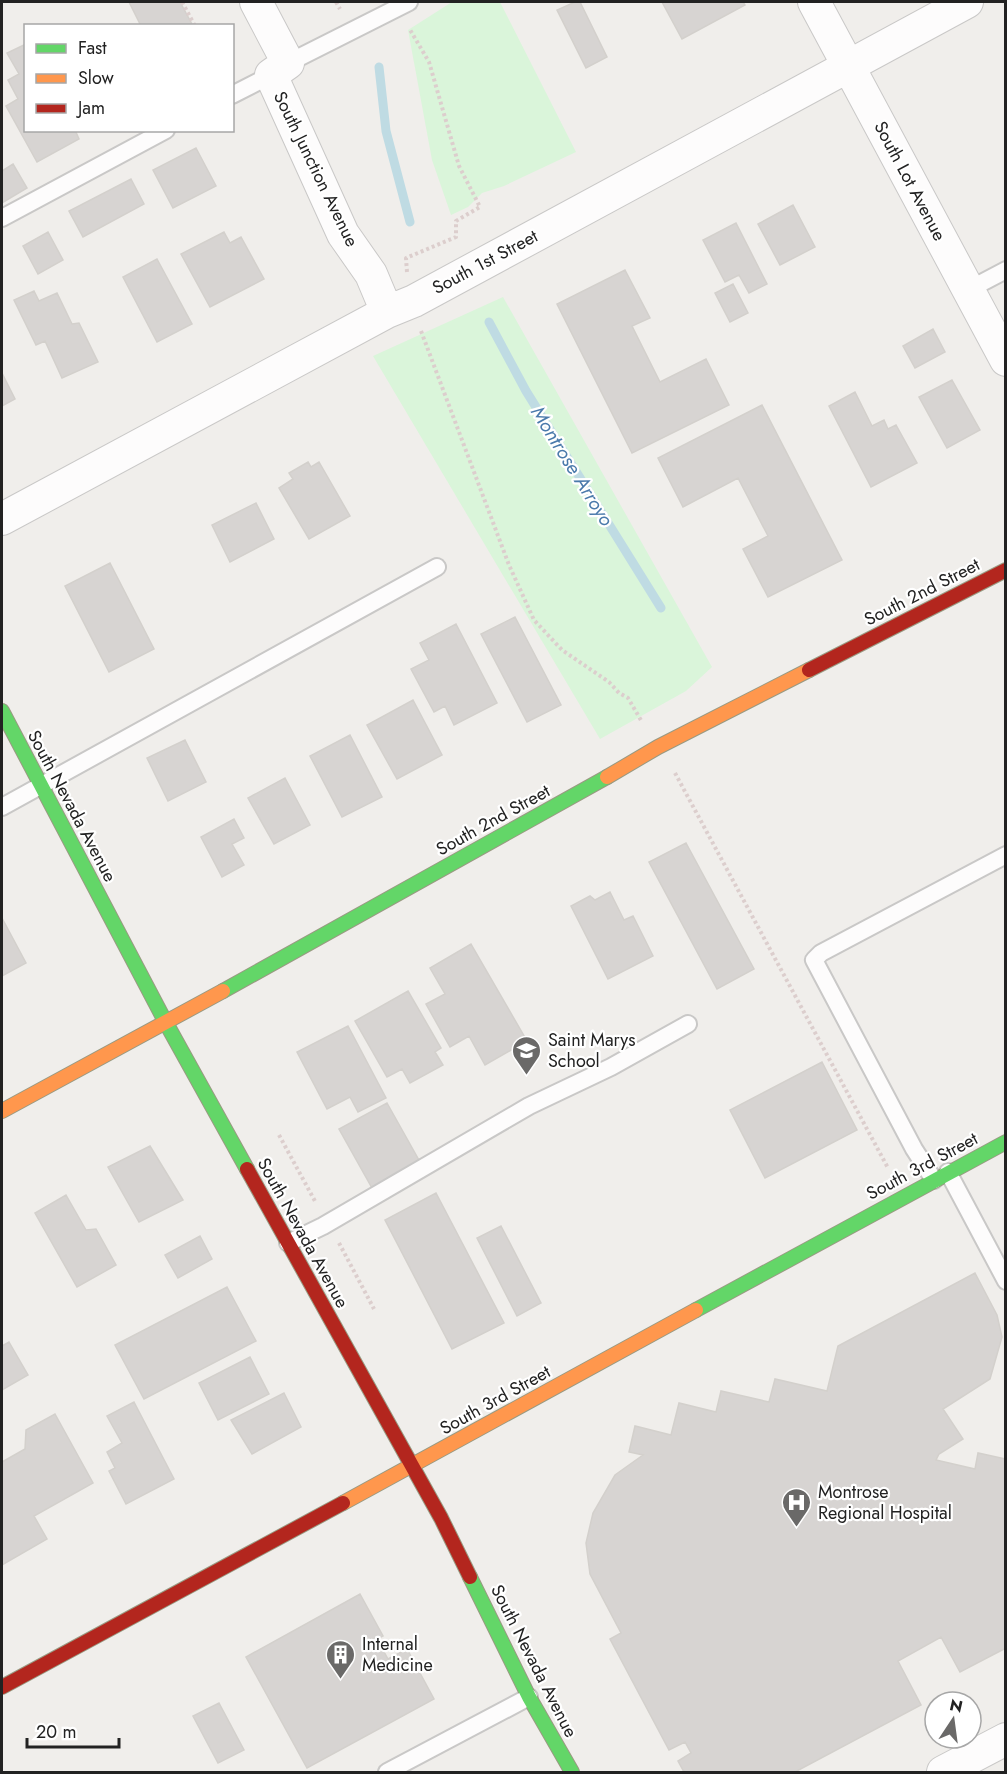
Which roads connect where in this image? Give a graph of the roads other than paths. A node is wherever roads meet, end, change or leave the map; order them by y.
1 (256, 2) edge
2 (409, 2) edge
3 (814, 2) edge
4 (967, 2) edge
5 (848, 65) junction
6 (280, 69) junction
7 (234, 94) edge
8 (162, 132) edge
9 (2, 218) edge
10 (1005, 270) edge
11 (968, 290) junction
12 (387, 312) junction
13 (1005, 360) edge
14 (2, 519) edge
15 (437, 567) dead end
16 (1005, 570) edge
17 (2, 711) edge
18 (41, 786) junction
19 (2, 807) edge
20 (1005, 855) edge
21 (166, 1023) junction
22 (688, 1024) dead end
23 (2, 1111) edge
24 (1005, 1142) edge
25 (941, 1176) junction
26 (288, 1243) junction
27 (1005, 1281) edge
28 (412, 1466) junction
29 (2, 1687) edge
30 (529, 1696) junction
31 (1005, 1739) edge
32 (387, 1773) edge
33 (572, 1773) edge
34 (943, 1773) edge

1 - 6 street, South Junction Avenue
2 - 6 lane
3 - 5 street, South Lot Avenue
4 - 5 street, South 1st Street
5 - 11 street, South Lot Avenue
5 - 12 street, South 1st Street
6 - 7 lane
6 - 12 street, South Junction Avenue
8 - 9 lane
10 - 11 lane
11 - 13 street, South Lot Avenue
12 - 14 street, South 1st Street
15 - 18 lane
16 - 21 street, South 2nd Street
17 - 18 street, South Nevada Avenue
18 - 19 lane
18 - 21 street, South Nevada Avenue
20 - 25 lane
21 - 23 street, South 2nd Street
21 - 26 street, South Nevada Avenue
22 - 26 lane
24 - 25 street, South 3rd Street
25 - 27 lane
25 - 28 street, South 3rd Street
26 - 28 street, South Nevada Avenue
28 - 29 street, South 3rd Street
28 - 30 street, South Nevada Avenue
30 - 32 lane
30 - 33 street, South Nevada Avenue
31 - 34 street

